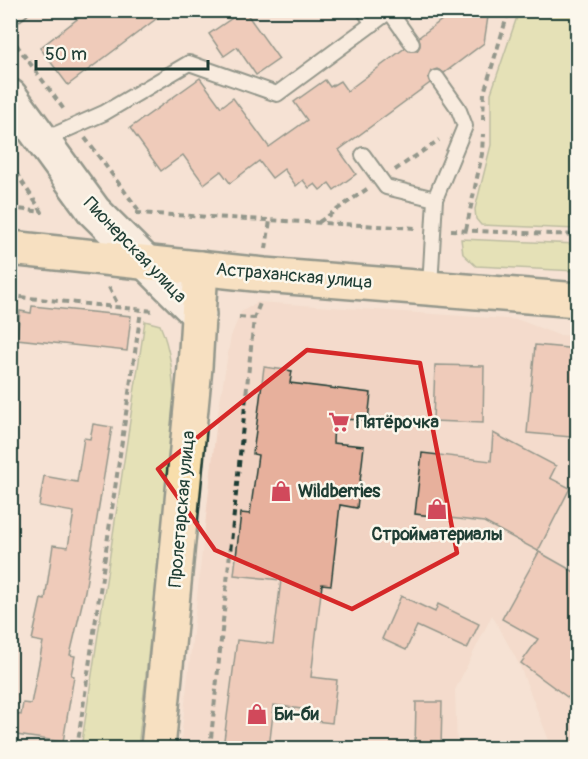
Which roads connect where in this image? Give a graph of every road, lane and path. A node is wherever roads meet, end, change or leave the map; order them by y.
1 (21, 10) edge
2 (364, 10) edge
3 (509, 10) edge
4 (390, 11) edge
5 (10, 18) edge
6 (373, 24) junction
7 (412, 43) dead end
8 (437, 78) dead end
9 (10, 96) edge
10 (442, 138) dead end
11 (43, 140) junction
12 (363, 155) dead end
13 (10, 164) edge
14 (381, 180) junction
15 (435, 199) junction
16 (10, 208) edge
17 (132, 212) dead end
18 (270, 220) junction
19 (318, 222) junction
20 (433, 229) junction
21 (466, 230) junction
22 (578, 235) edge
23 (10, 248) edge
24 (266, 253) dead end
25 (142, 262) junction
26 (201, 268) junction
27 (104, 278) dead end
28 (430, 287) junction
29 (10, 296) edge
30 (262, 298) dead end
31 (578, 300) edge
32 (120, 308) junction
33 (141, 310) junction
34 (154, 311) dead end
35 (199, 315) junction
36 (239, 317) dead end
37 (254, 318) junction
38 (77, 748) edge
39 (158, 748) edge
40 (210, 748) edge

1 - 5 lane
2 - 6 lane
3 - 21 path
4 - 6 lane
4 - 7 lane
6 - 11 lane
8 - 15 lane
9 - 11 main road, Пионерская улица
10 - 14 path
11 - 25 main road, Пионерская улица
12 - 14 lane
13 - 16 path
14 - 15 lane
14 - 19 path
15 - 20 lane
17 - 18 path
18 - 19 path
18 - 24 path
19 - 20 path
20 - 21 path
20 - 28 lane
21 - 22 path
23 - 25 main road, Астраханская улица
25 - 26 main road, Астраханская улица
25 - 35 main road, Пионерская улица
26 - 28 main road, Астраханская улица
26 - 35 main road, Пролетарская улица
27 - 32 path
28 - 31 main road, Астраханская улица
29 - 32 path
30 - 37 path
32 - 33 path
33 - 34 path
33 - 38 path
35 - 39 main road, Пролетарская улица
36 - 37 path
37 - 40 path

